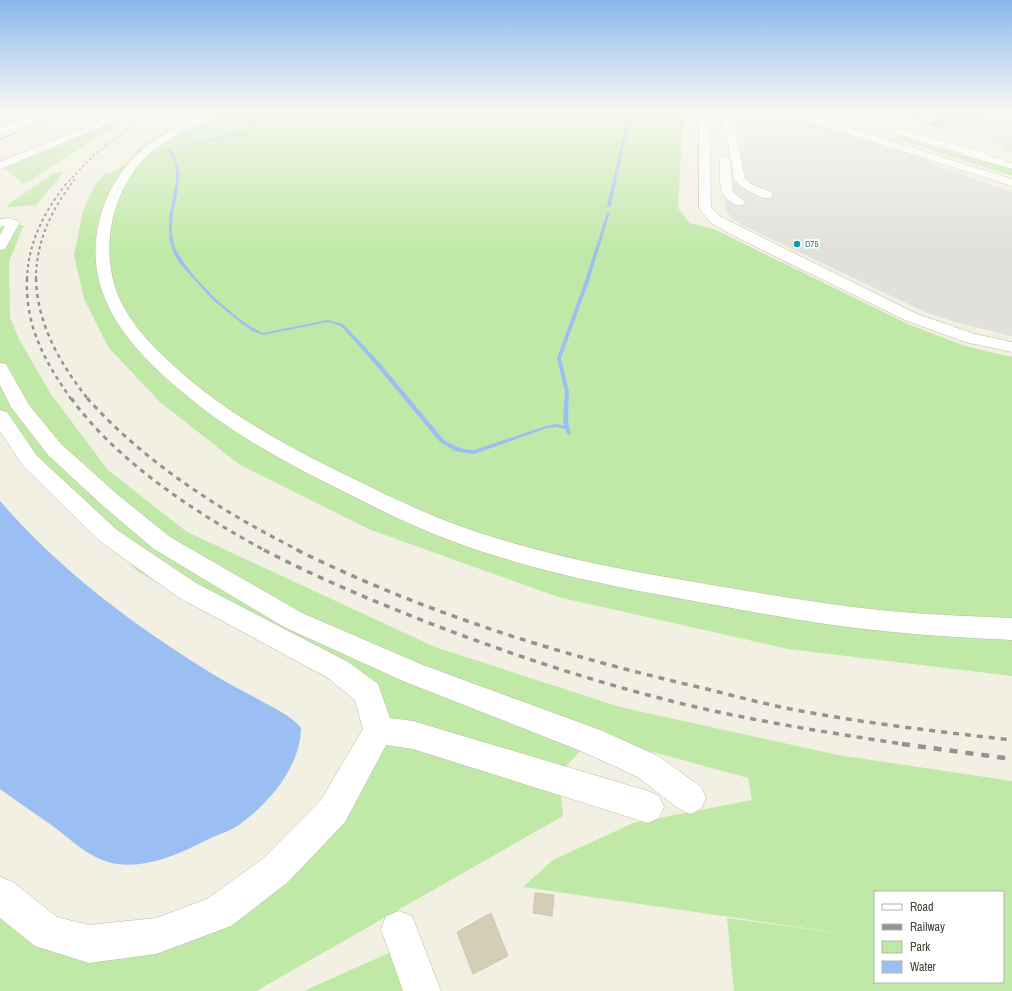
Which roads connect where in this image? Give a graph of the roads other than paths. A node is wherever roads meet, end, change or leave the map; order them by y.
1 (21, 157) edge
2 (140, 157) edge
3 (704, 157) edge
4 (713, 157) edge
5 (725, 157) edge
6 (736, 157) edge
7 (932, 157) edge
8 (934, 157) edge
9 (935, 157) edge
10 (987, 157) edge
11 (989, 157) edge
12 (992, 157) edge
13 (1002, 157) edge
14 (908, 160) dead end
15 (1012, 164) edge
16 (0, 166) edge
17 (726, 167) junction
18 (1010, 183) edge
19 (767, 195) dead end
20 (719, 202) dead end
21 (739, 202) dead end
22 (0, 223) edge
23 (0, 246) edge
24 (1012, 339) edge
25 (1012, 347) edge
26 (0, 368) edge
27 (0, 416) edge
28 (1012, 629) edge
29 (378, 730) junction
30 (690, 798) dead end
31 (648, 807) dead end
32 (0, 895) edge
33 (399, 928) dead end
34 (422, 991) edge

1 - 16 street
2 - 28 street
3 - 25 street
4 - 24 street
5 - 17 street
6 - 19 street
7 - 18 street
8 - 18 street
9 - 18 street
10 - 15 street
11 - 15 street
12 - 15 street
13 - 15 street
14 - 18 street
17 - 20 street
17 - 21 street
22 - 23 street
26 - 30 street
27 - 29 street
29 - 31 street
29 - 32 street
33 - 34 street

